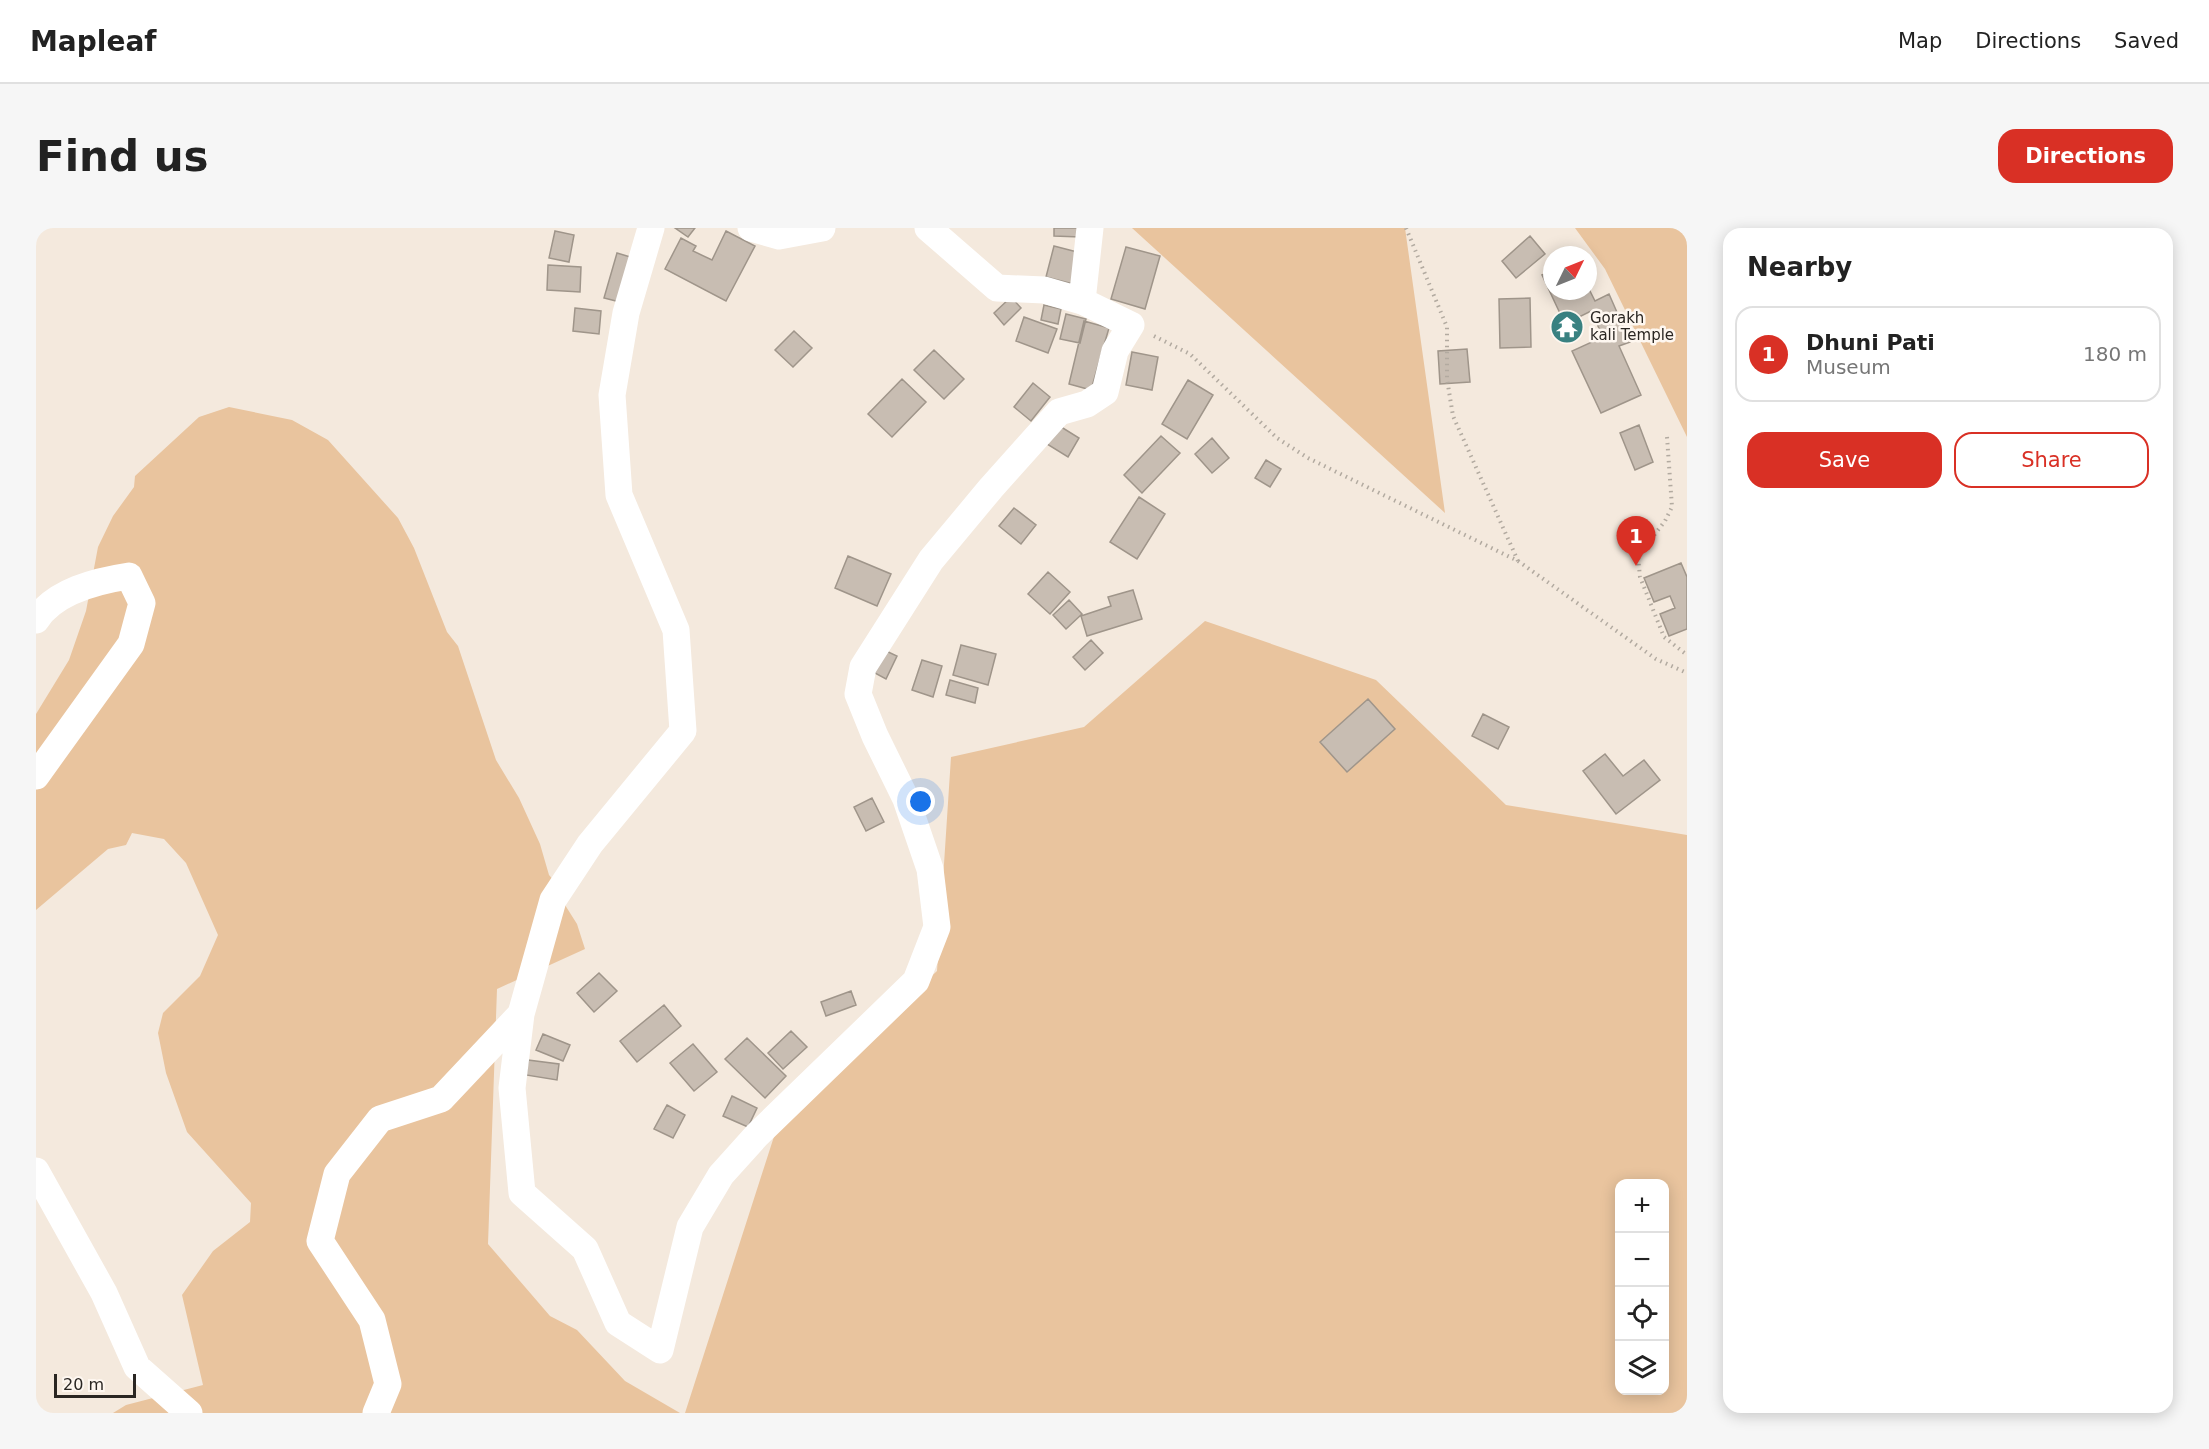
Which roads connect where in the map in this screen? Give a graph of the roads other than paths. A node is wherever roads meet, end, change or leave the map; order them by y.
1 (651, 228) edge
2 (751, 228) edge
3 (822, 228) edge
4 (928, 228) edge
5 (1090, 228) edge
6 (1082, 301) junction
7 (36, 620) edge
8 (36, 776) edge
9 (521, 1014) junction
10 (36, 1171) edge
11 (189, 1413) edge
12 (376, 1413) edge

1 - 9 street
2 - 3 street
4 - 6 street
5 - 6 street
6 - 9 street
7 - 8 street
9 - 12 street
10 - 11 street

